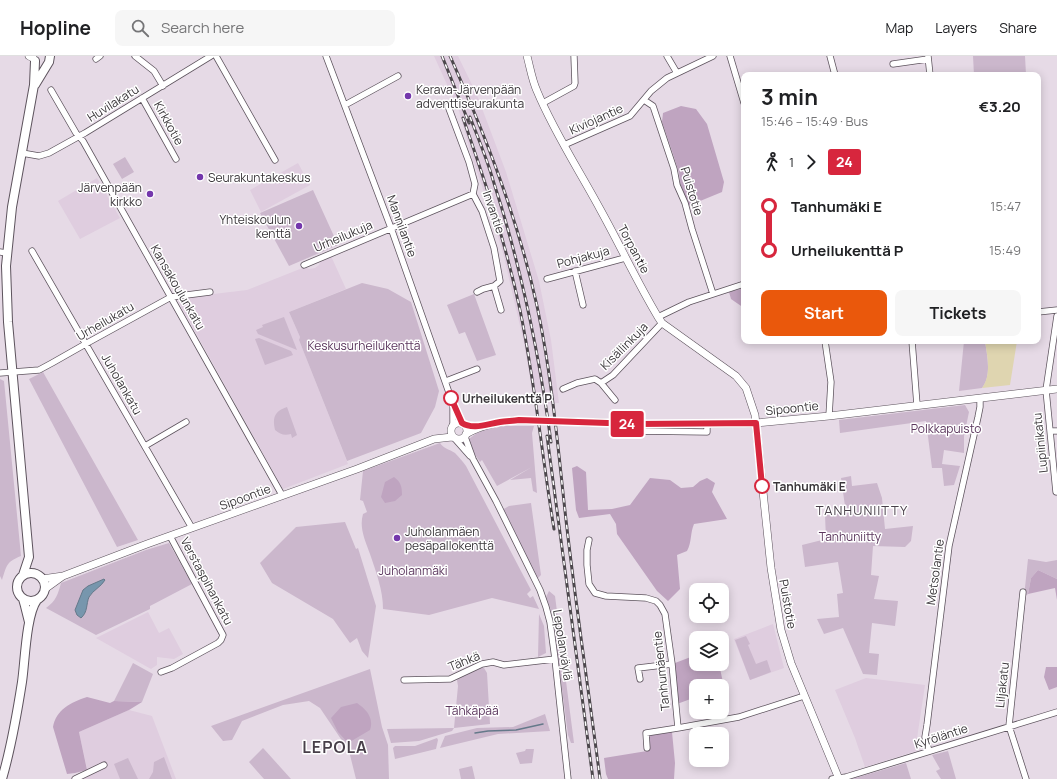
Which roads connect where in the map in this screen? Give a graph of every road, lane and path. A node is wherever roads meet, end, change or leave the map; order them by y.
1 (135, 56) edge
2 (211, 56) edge
3 (216, 56) edge
4 (326, 56) edge
5 (527, 56) edge
6 (574, 56) edge
7 (667, 56) edge
8 (712, 56) edge
9 (730, 56) edge
10 (830, 56) edge
11 (928, 57) edge
12 (32, 58) edge
13 (49, 59) edge
14 (893, 64) dead end
15 (834, 72) edge
16 (930, 72) edge
17 (677, 73) junction
18 (398, 76) dead end
19 (34, 85) junction
20 (163, 86) junction
21 (51, 90) dead end
22 (741, 93) edge
23 (142, 98) junction
24 (644, 100) junction
25 (543, 103) junction
26 (345, 105) junction
27 (448, 106) dead end
28 (80, 136) junction
29 (564, 145) junction
30 (22, 153) junction
31 (176, 159) dead end
32 (275, 160) dead end
33 (474, 194) junction
34 (391, 228) junction
35 (32, 251) dead end
36 (3, 252) edge
37 (625, 258) junction
38 (304, 265) dead end
39 (575, 271) junction
40 (547, 279) dead end
41 (741, 285) edge
42 (494, 286) junction
43 (210, 292) dead end
44 (477, 292) dead end
45 (713, 294) junction
46 (171, 297) junction
47 (583, 305) dead end
48 (501, 310) dead end
49 (1057, 310) edge
50 (1041, 312) edge
51 (1057, 316) edge
52 (658, 317) junction
53 (662, 323) junction
54 (86, 344) junction
55 (825, 344) edge
56 (912, 344) edge
57 (477, 369) dead end
58 (12, 372) junction
59 (0, 373) edge
60 (446, 381) junction
61 (601, 383) junction
62 (563, 389) dead end
63 (1057, 389) edge
64 (1046, 390) junction
65 (980, 398) junction
66 (615, 400) dead end
67 (453, 404) junction
68 (917, 405) junction
69 (829, 416) junction
70 (186, 422) dead end
71 (707, 423) junction
72 (756, 423) junction
73 (463, 424) junction
74 (452, 426) junction
75 (481, 426) junction
76 (1050, 431) junction
77 (1057, 431) edge
78 (637, 434) dead end
79 (466, 435) junction
80 (454, 438) junction
81 (434, 439) junction
82 (145, 446) junction
83 (473, 459) junction
84 (1057, 492) edge
85 (282, 496) junction
86 (192, 528) junction
87 (170, 536) junction
88 (589, 540) dead end
89 (29, 557) junction
90 (23, 575) junction
91 (39, 576) junction
92 (63, 576) junction
93 (45, 589) junction
94 (1023, 592) dead end
95 (23, 599) junction
96 (37, 600) junction
97 (29, 623) junction
98 (555, 659) junction
99 (672, 664) junction
100 (161, 672) dead end
101 (640, 679) dead end
102 (404, 680) dead end
103 (804, 696) junction
104 (1057, 712) edge
105 (1009, 726) junction
106 (678, 728) junction
107 (647, 748) dead end
108 (929, 751) junction
109 (104, 766) dead end
110 (2, 779) edge
111 (75, 779) edge
112 (568, 779) edge
113 (836, 779) edge
114 (1026, 779) edge

1 - 20 street
2 - 20 street, Huvilakatu
3 - 32 street
4 - 26 street, Mannilantie
5 - 25 street, Torpantie
6 - 25 street
7 - 17 street
8 - 17 street, Kiviojantie
9 - 22 street
10 - 15 street
11 - 14 street
11 - 16 street
12 - 13 main road
12 - 19 main road
13 - 19 main road
17 - 24 street, Kiviojantie
18 - 26 street
19 - 30 main road
20 - 23 street, Huvilakatu
21 - 28 street, Kansakoulunkatu
23 - 28 street, Huvilakatu
23 - 31 street, Kirkkotie
24 - 29 street, Kiviojantie
24 - 45 street, Puistotie
25 - 29 street, Torpantie
26 - 34 street, Mannilantie
27 - 33 street, Invantie
28 - 30 street, Huvilakatu
28 - 46 street, Kansakoulunkatu
29 - 37 street, Torpantie
30 - 36 main road
33 - 34 street
33 - 42 street, Invantie
34 - 38 street, Urheilukuja
34 - 60 street, Mannilantie
35 - 54 street, Juholankatu
36 - 58 main road
37 - 39 street, Pohjakuja
37 - 52 street, Torpantie
39 - 40 street, Pohjakuja
39 - 47 street
41 - 45 street
42 - 44 street
42 - 48 street
43 - 46 street, Urheilukatu
45 - 52 street
46 - 54 street, Urheilukatu
46 - 85 street, Kansakoulunkatu
49 - 50 street
51 - 64 street, Lupiinikatu
52 - 53 street, Torpantie
53 - 61 street, Kisällinkuja
53 - 72 street, Torpantie
54 - 58 street, Urheilukatu
54 - 82 street, Juholankatu
55 - 69 street
56 - 68 street
57 - 60 street
58 - 59 street, Urheilukatu
58 - 89 main road
60 - 67 street, Mannilantie
61 - 62 street, Kisällinkuja
61 - 66 street, Kisällinkuja
63 - 64 street, Sipoontie
64 - 65 street, Sipoontie
64 - 76 street, Lupiinikatu
65 - 68 street, Sipoontie
65 - 108 street, Metsolantie
67 - 73 street, Mannilantie
67 - 74 street, Mannilantie
68 - 69 street, Sipoontie
69 - 72 street, Sipoontie
70 - 82 street
71 - 72 street, Sipoontie
71 - 75 street, Sipoontie
71 - 78 street
72 - 103 street, Puistotie
73 - 74 street
73 - 75 street, Sipoontie
73 - 79 street
74 - 80 street
74 - 81 street, Sipoontie
75 - 79 street, Sipoontie
76 - 77 street
76 - 84 street, Lupiinikatu
79 - 80 street
79 - 83 street, Lepolanväylä
80 - 81 street, Sipoontie
80 - 83 street, Lepolanväylä
81 - 85 street, Sipoontie
82 - 86 street, Juholankatu
83 - 98 street, Lepolanväylä
85 - 86 street, Sipoontie
86 - 87 street, Sipoontie
87 - 92 street, Sipoontie
87 - 100 street, Verstaspihankatu
88 - 99 street, Tanhumäentie
89 - 90 main road
89 - 91 main road
90 - 91 main road
90 - 95 main road
91 - 92 street, Sipoontie
91 - 93 main road
92 - 93 street, Sipoontie
93 - 96 main road
94 - 105 street, Liljakatu
95 - 96 main road
95 - 97 main road
96 - 97 main road
97 - 110 main road
98 - 102 street, Tähkä
98 - 112 street, Lepolanväylä
99 - 101 street
99 - 106 street, Tanhumäentie
103 - 106 street
103 - 113 street, Puistotie
104 - 105 street, Kyröläntie
105 - 108 street, Kyröläntie
105 - 114 street, Liljakatu
106 - 107 street
108 - 113 street, Kyröläntie
109 - 111 street

